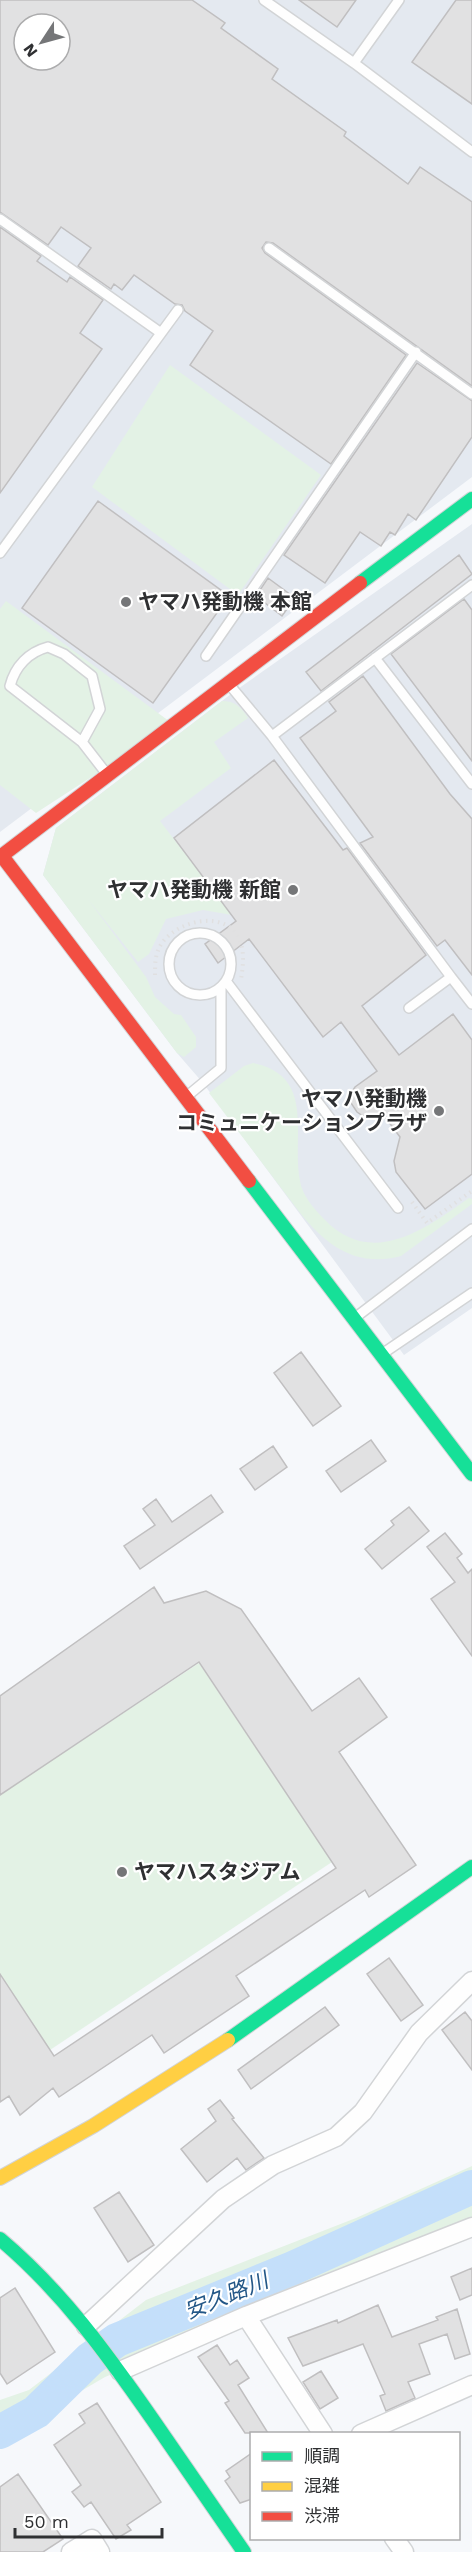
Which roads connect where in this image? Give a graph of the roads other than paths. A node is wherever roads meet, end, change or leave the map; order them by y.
1 (264, 0) edge
2 (399, 0) edge
3 (354, 63) junction
4 (472, 152) edge
5 (0, 219) edge
6 (269, 248) dead end
7 (178, 310) dead end
8 (161, 333) junction
9 (416, 352) junction
10 (472, 394) edge
11 (472, 499) edge
12 (0, 553) edge
13 (472, 585) edge
14 (206, 656) dead end
15 (375, 658) junction
16 (227, 682) junction
17 (272, 736) junction
18 (82, 742) junction
19 (107, 775) junction
20 (472, 784) edge
21 (1, 854) edge
22 (451, 977) junction
23 (224, 984) junction
24 (472, 1004) edge
25 (409, 1008) dead end
26 (186, 1097) junction
27 (398, 1208) dead end
28 (472, 1229) edge
29 (472, 1293) edge
30 (354, 1318) junction
31 (382, 1354) junction
32 (472, 1474) edge
33 (472, 1867) edge
34 (472, 1981) edge
35 (0, 2178) edge
36 (472, 2227) edge
37 (0, 2239) edge
38 (246, 2316) junction
39 (89, 2331) junction
40 (116, 2367) junction
41 (472, 2385) edge
42 (322, 2432) edge
43 (363, 2432) edge
44 (71, 2552) edge
45 (100, 2552) edge
46 (244, 2552) edge

1 - 3 lane
2 - 3 lane
3 - 4 lane
5 - 8 lane
6 - 9 lane
7 - 8 lane
8 - 12 lane
9 - 10 lane
9 - 14 lane
11 - 16 street
13 - 15 lane
15 - 17 lane
15 - 20 lane
16 - 17 lane
16 - 19 street
17 - 22 lane
18 - 18 lane
18 - 19 lane
19 - 21 street
21 - 26 street
22 - 24 lane
22 - 25 lane
23 - 23 lane
23 - 26 lane
23 - 27 lane
26 - 30 street
28 - 30 lane
29 - 31 lane
30 - 31 street
31 - 32 street
33 - 35 street
34 - 39 street
36 - 38 street
37 - 39 street
38 - 40 street
38 - 42 street
39 - 40 street
40 - 46 street
41 - 43 street
44 - 45 street

